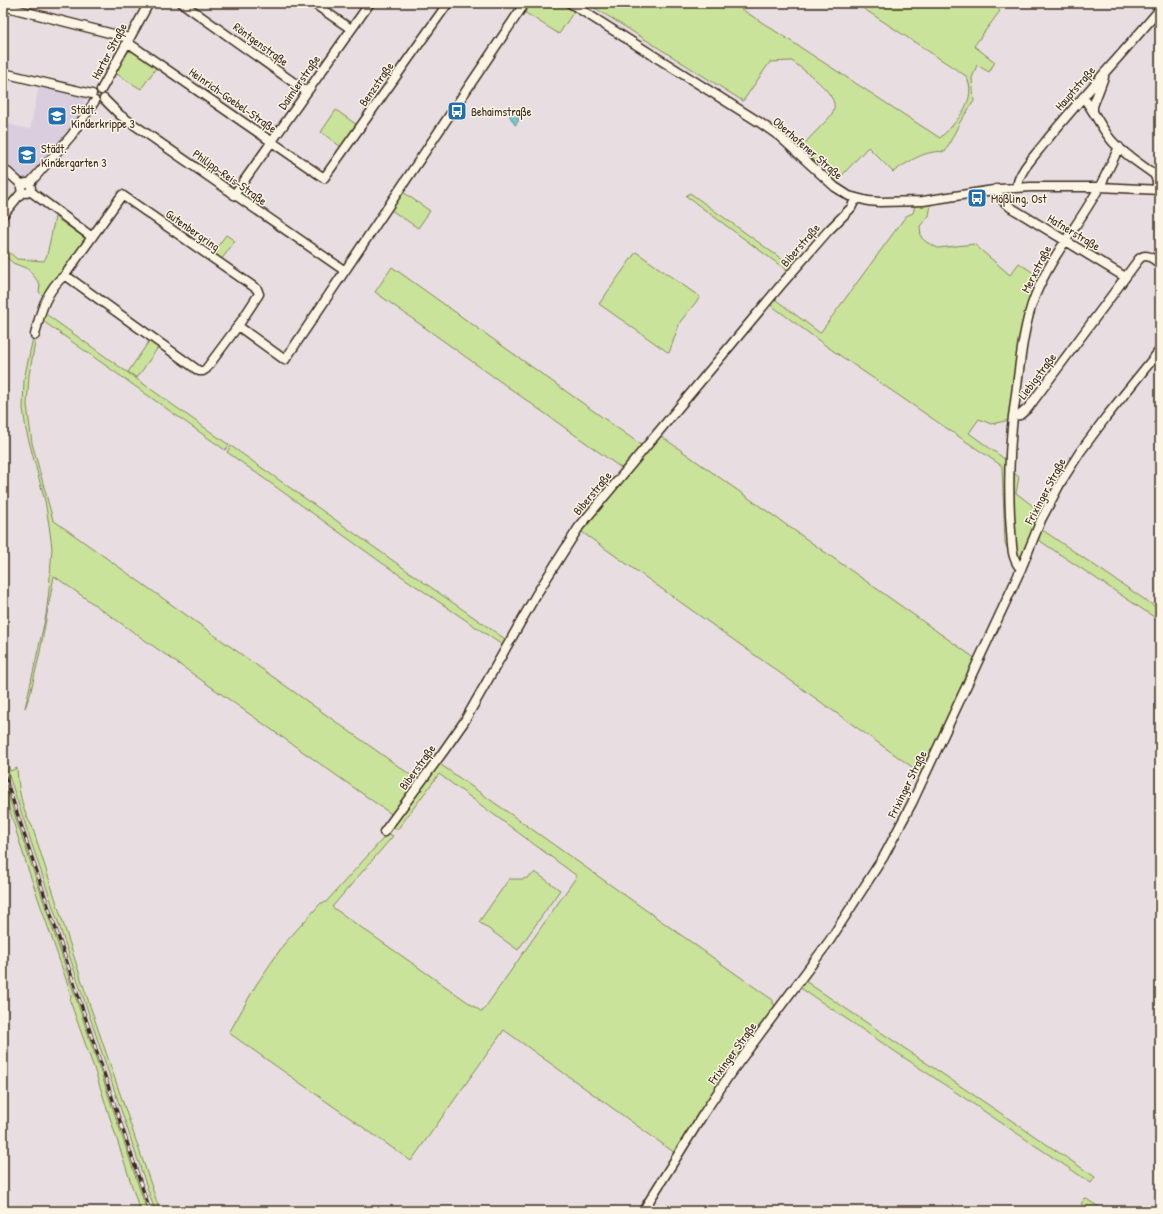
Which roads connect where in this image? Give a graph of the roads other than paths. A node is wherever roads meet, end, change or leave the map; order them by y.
1 (149, 3) edge
2 (182, 3) edge
3 (313, 3) edge
4 (370, 3) edge
5 (448, 3) edge
6 (525, 3) edge
7 (570, 3) edge
8 (3, 6) edge
9 (14, 6) edge
10 (1160, 9) edge
11 (351, 29) junction
12 (128, 40) junction
13 (1105, 71) junction
14 (3, 73) edge
15 (102, 90) junction
16 (307, 92) junction
17 (1083, 97) junction
18 (93, 98) junction
19 (104, 99) junction
20 (1093, 110) junction
21 (272, 142) junction
22 (1119, 147) junction
23 (3, 168) edge
24 (324, 178) joint
25 (1100, 186) junction
26 (1017, 187) junction
27 (26, 188) junction
28 (996, 189) junction
29 (1158, 190) edge
30 (234, 195) junction
31 (856, 198) junction
32 (3, 214) edge
33 (92, 237) junction
34 (1065, 241) junction
35 (1160, 264) edge
36 (344, 271) junction
37 (65, 275) junction
38 (1125, 277) junction
39 (238, 326) junction
40 (35, 335) dead end
41 (1160, 350) edge
42 (1013, 416) junction
43 (1020, 569) junction
44 (384, 832) dead end
45 (643, 1211) edge

1 - 12 street, Harter Straße
2 - 16 street, Röntgenstraße
3 - 11 street
4 - 11 street, Daimlerstraße
5 - 24 street, Benzstraße
6 - 36 street
7 - 31 street, Oberhofener Straße
8 - 9 street
9 - 12 street
10 - 13 street, Hauptstraße
11 - 16 street, Daimlerstraße
12 - 15 street, Harter Straße
12 - 21 street, Heinrich-Goebel-Straße
13 - 17 street, Hauptstraße
13 - 20 street
14 - 18 street
15 - 18 street, Harter Straße
15 - 19 street, Harter Straße
16 - 21 street, Daimlerstraße
17 - 20 street, Oberhofener Straße
17 - 26 street, Hauptstraße
18 - 19 street, Harter Straße
18 - 27 street
19 - 30 street, Philipp-Reis-Straße
20 - 22 street, Oberhofener Straße
21 - 24 street, Heinrich-Goebel-Straße
21 - 30 street, Daimlerstraße
22 - 25 street, Merxstraße
22 - 29 street, Oberhofener Straße
23 - 27 street
25 - 26 street, Oberhofener Straße
25 - 29 street, Oberhofener Straße
25 - 34 street, Merxstraße
26 - 28 street, Oberhofener Straße
27 - 32 street
27 - 33 street
28 - 31 street, Oberhofener Straße
28 - 34 street, Hafnerstraße
30 - 36 street, Philipp-Reis-Straße
31 - 44 street, Biberstraße
33 - 37 street, Gutenbergring
33 - 39 street, Gutenbergring
34 - 38 street, Hafnerstraße
34 - 42 street, Merxstraße
35 - 38 street, Liebigstraße
36 - 39 street
37 - 39 street, Gutenbergring
37 - 40 street, Gutenbergring
38 - 42 street, Liebigstraße
41 - 43 street, Frixinger Straße
42 - 43 street
43 - 45 street, Frixinger Straße

